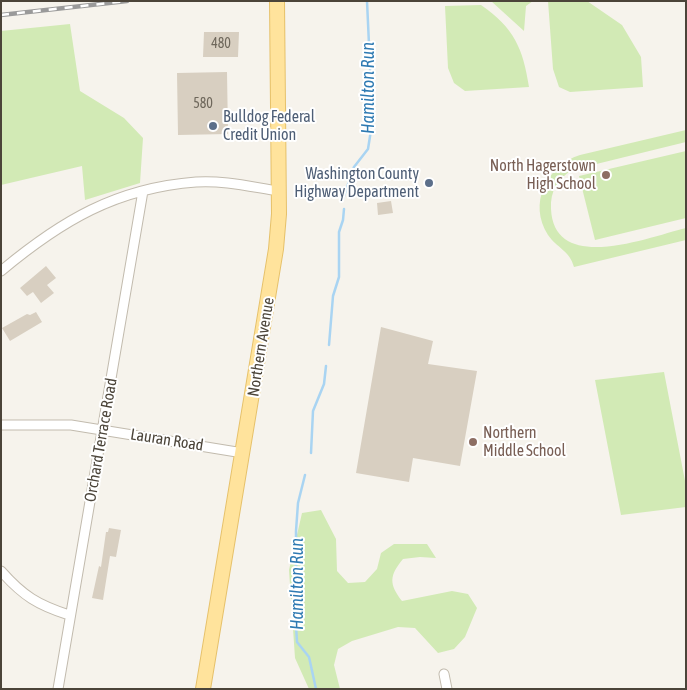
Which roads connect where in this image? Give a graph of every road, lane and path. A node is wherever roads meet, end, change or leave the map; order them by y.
1 (277, 1) edge
2 (144, 191) junction
3 (279, 191) junction
4 (1, 271) edge
5 (1, 425) edge
6 (103, 430) junction
7 (243, 453) junction
8 (1, 571) edge
9 (70, 615) junction
10 (444, 674) dead end
11 (58, 689) edge
12 (203, 689) edge
13 (446, 689) edge

1 - 3 main road, Northern Avenue
2 - 3 street
2 - 4 street
2 - 6 street, Orchard Terrace Road
3 - 7 main road, Northern Avenue
5 - 6 street, Lauran Road
6 - 7 street, Lauran Road
6 - 9 street, Orchard Terrace Road
7 - 12 main road, Northern Avenue
8 - 9 street
9 - 11 street, Orchard Terrace Road
10 - 13 street

